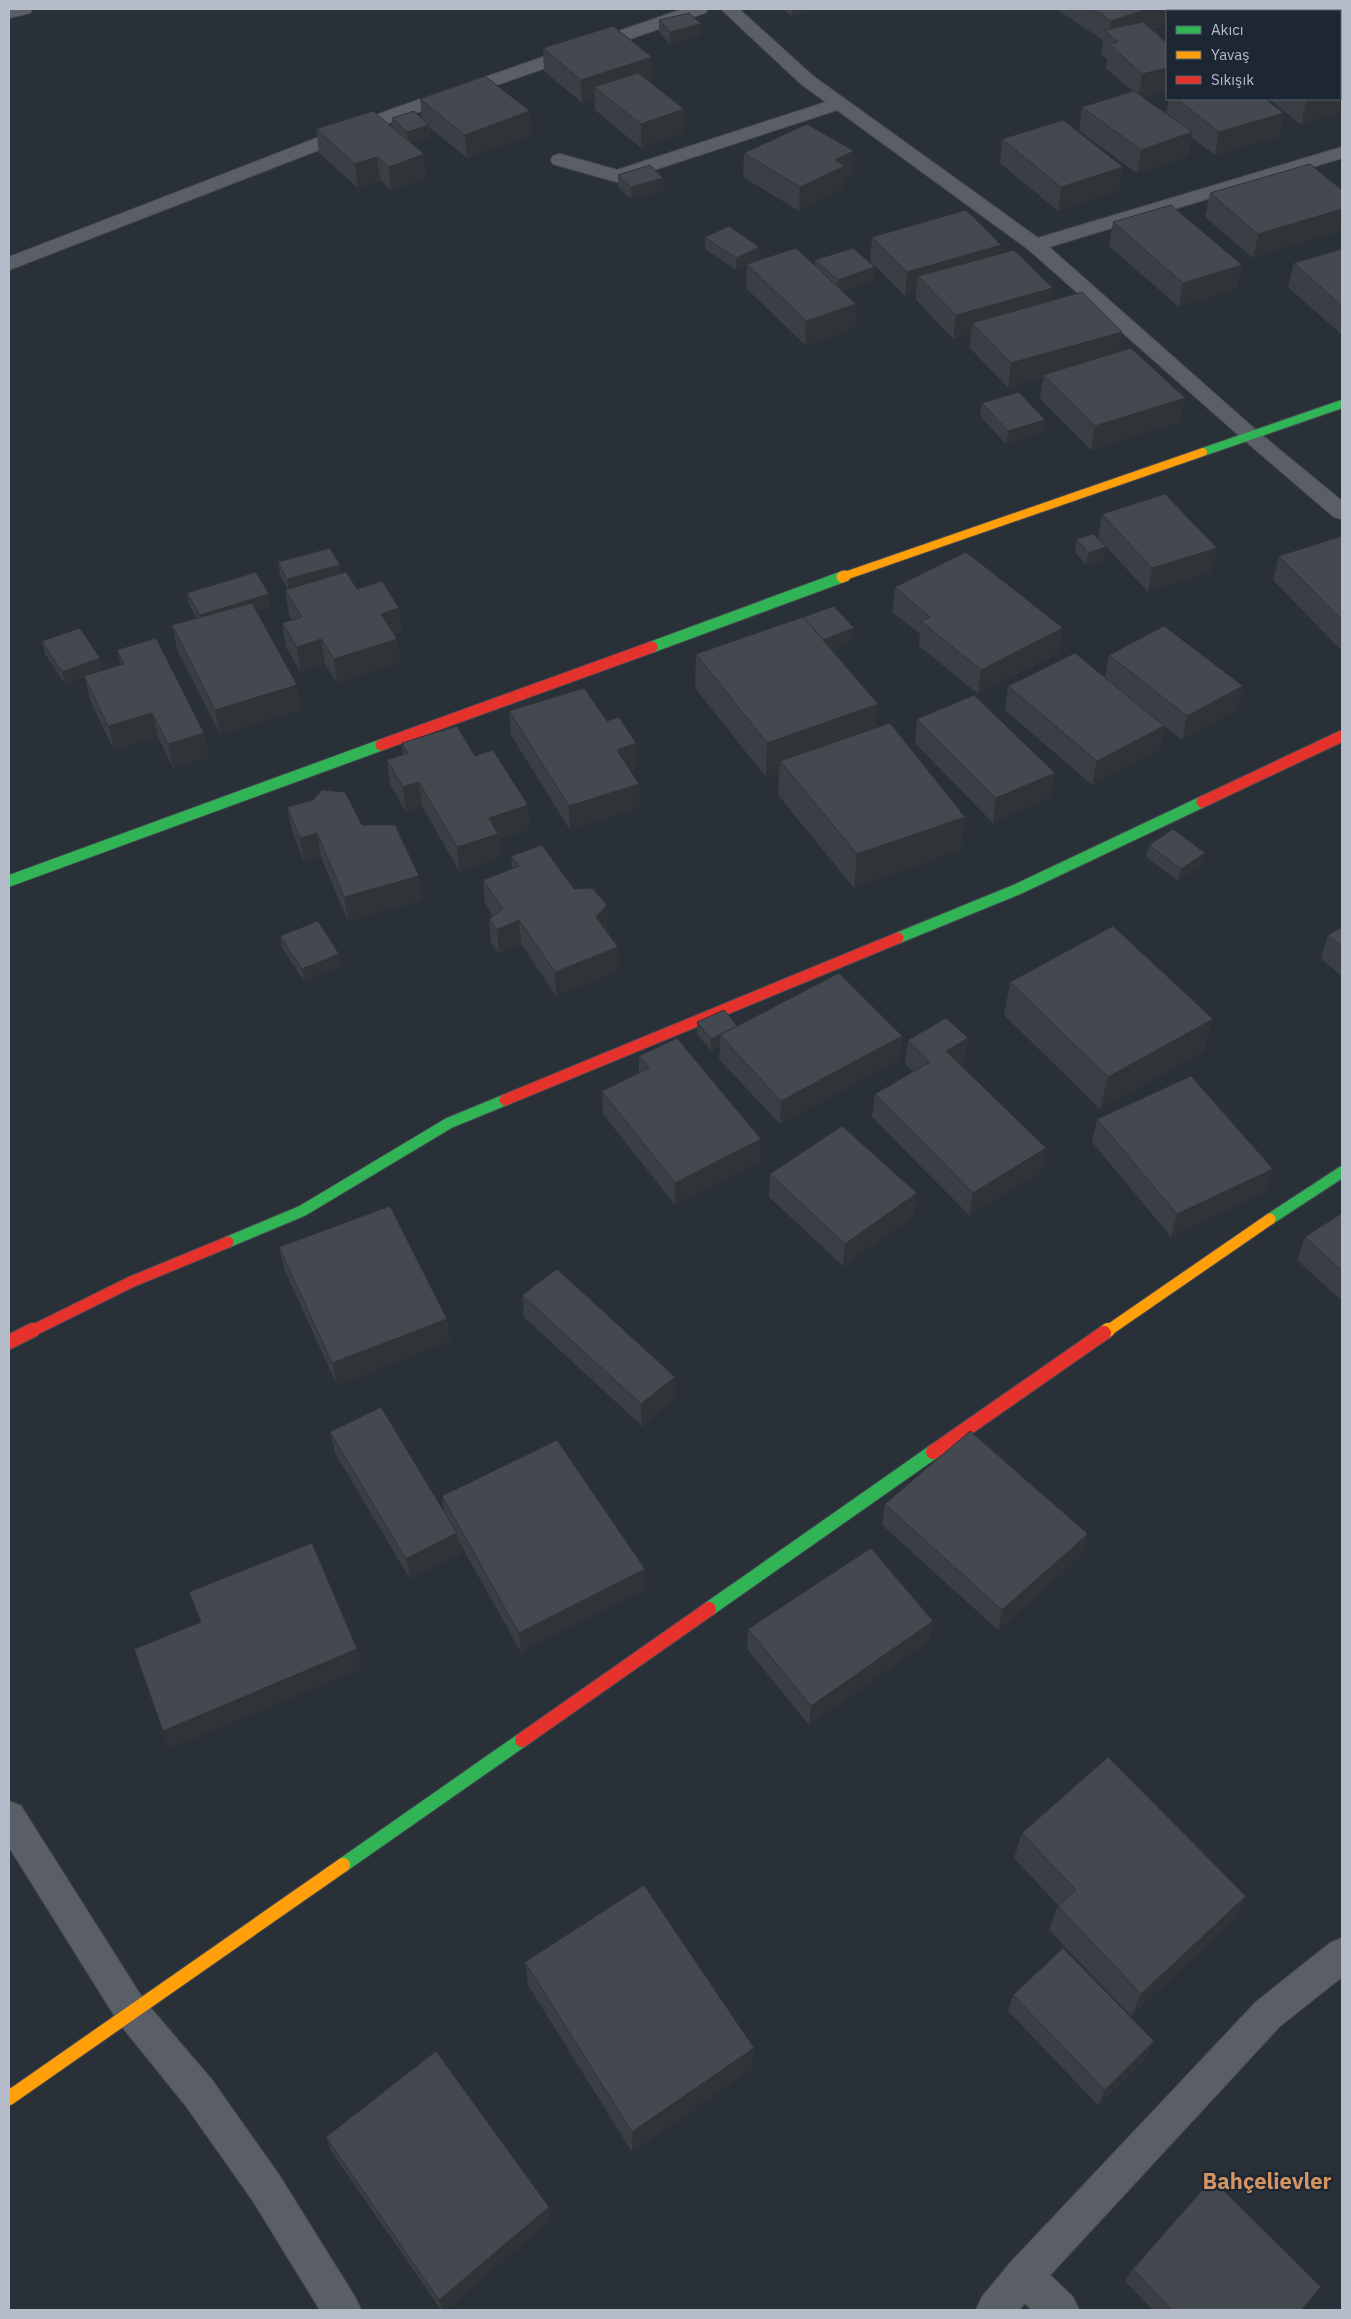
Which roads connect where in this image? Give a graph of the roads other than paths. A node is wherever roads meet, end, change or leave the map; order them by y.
1 (24, 9) edge
2 (699, 9) edge
3 (728, 9) edge
4 (9, 13) edge
5 (839, 104) junction
6 (1342, 152) edge
7 (560, 160) dead end
8 (1035, 245) junction
9 (9, 264) edge
10 (1342, 404) edge
11 (1250, 435) junction
12 (1342, 512) edge
13 (1342, 736) edge
14 (9, 881) edge
15 (1342, 1172) edge
16 (9, 1342) edge
17 (9, 1817) edge
18 (1342, 1955) edge
19 (131, 2011) junction
20 (9, 2098) edge
21 (1023, 2276) junction
22 (342, 2310) edge
23 (995, 2310) edge
24 (1060, 2310) edge

1 - 4 street
2 - 9 street
3 - 5 street
5 - 7 street
5 - 8 street
6 - 8 street
8 - 11 street
10 - 11 street
11 - 12 street
11 - 14 street
13 - 16 street
15 - 19 street
17 - 19 street
18 - 21 street
19 - 20 street
19 - 22 street
21 - 23 street
21 - 24 street

